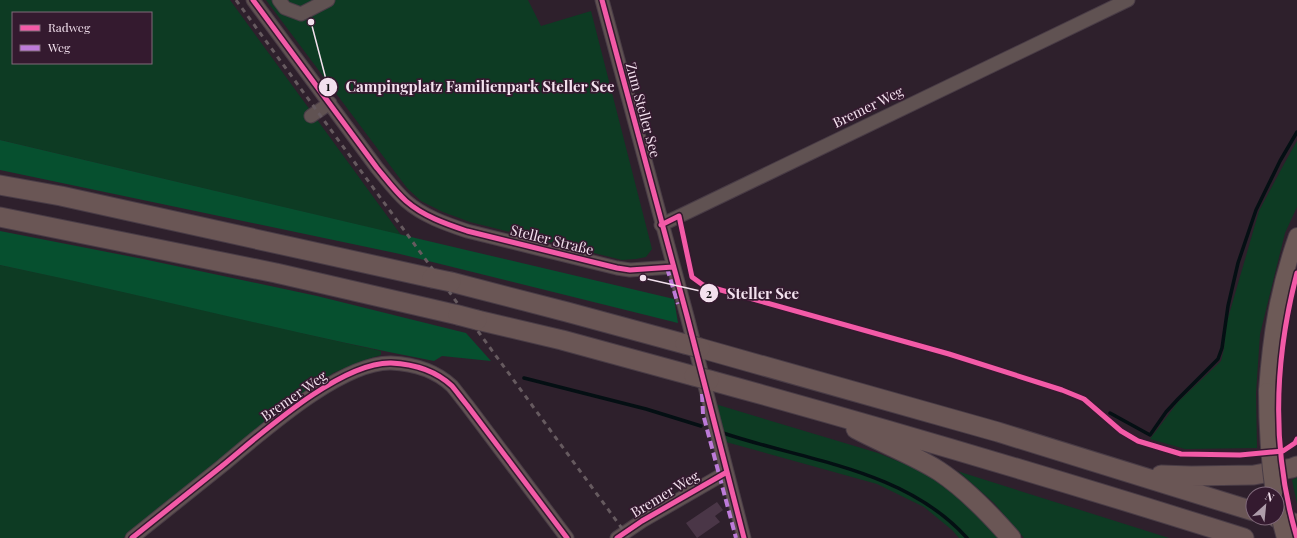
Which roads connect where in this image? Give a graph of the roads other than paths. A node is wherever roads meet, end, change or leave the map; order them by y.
1 (253, 0) edge
2 (280, 0) edge
3 (328, 0) edge
4 (602, 0) edge
5 (1128, 0) edge
6 (330, 103) junction
7 (311, 116) dead end
8 (0, 185) edge
9 (0, 217) edge
10 (661, 225) junction
11 (1297, 236) edge
12 (673, 267) junction
13 (816, 409) junction
14 (1297, 466) edge
15 (727, 472) junction
16 (1134, 474) junction
17 (1273, 486) edge
18 (1245, 509) edge
19 (1285, 520) edge
20 (1297, 524) edge
21 (1282, 526) edge
22 (132, 538) edge
23 (567, 538) edge
24 (617, 538) edge
25 (744, 538) edge
26 (1011, 538) edge
27 (1244, 538) edge
28 (1285, 538) edge

1 - 6 street, Steller Straße
2 - 3 street
4 - 10 street, Zum Steller See
5 - 10 street, Bremer Weg
6 - 7 street
6 - 12 street, Steller Straße
8 - 16 highway, bridge
9 - 13 highway, bridge
10 - 12 street
11 - 17 main road, bridge
12 - 15 street
13 - 26 highway
13 - 27 highway
14 - 16 highway
15 - 24 street, Bremer Weg
15 - 25 street
16 - 18 highway
19 - 20 highway
21 - 28 main road, bridge
22 - 23 street, Bremer Weg

